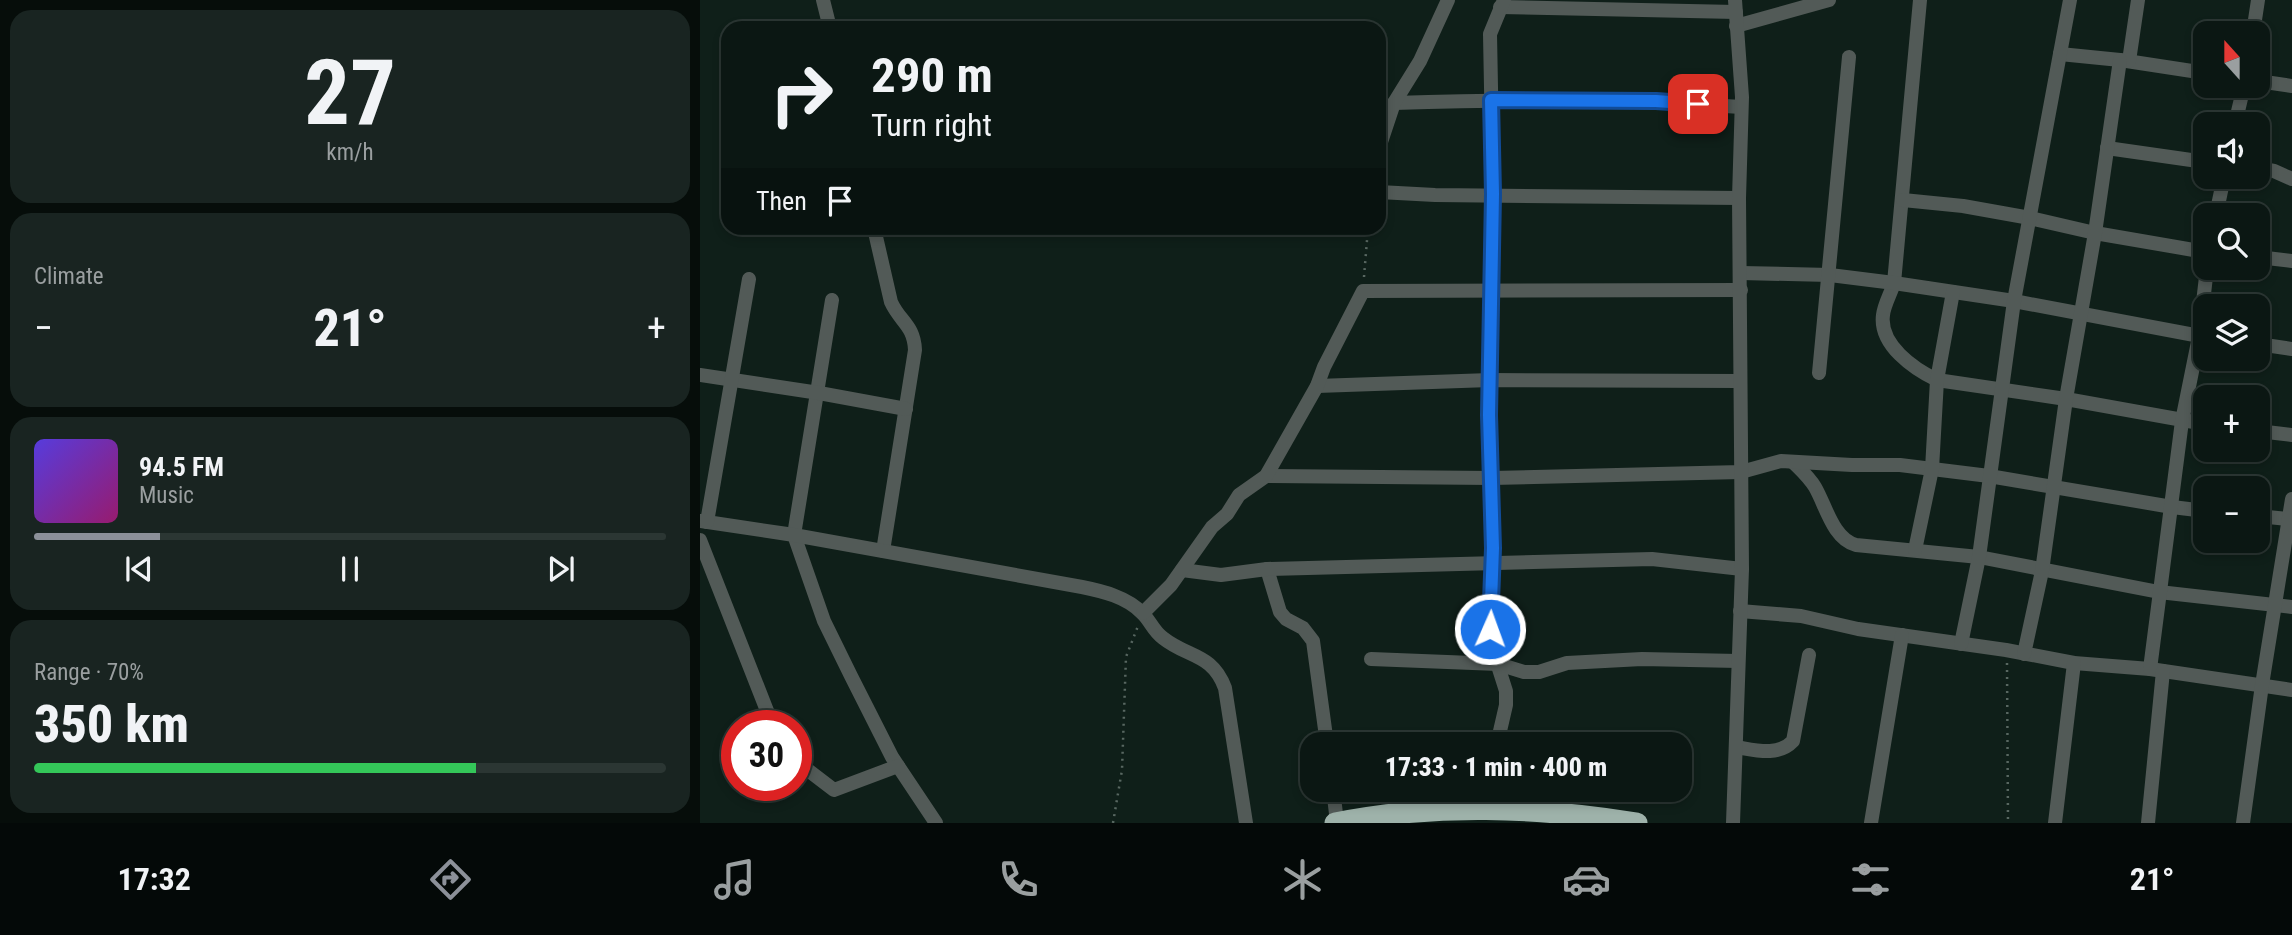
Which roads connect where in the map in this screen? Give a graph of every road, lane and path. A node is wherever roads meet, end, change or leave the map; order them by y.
1 (823, 0) edge
2 (1448, 0) edge
3 (1829, 0) edge
4 (1920, 0) edge
5 (2070, 0) edge
6 (2137, 0) edge
7 (2258, 0) edge
8 (1502, 4) edge
9 (1736, 13) edge
10 (828, 21) edge
11 (2255, 21) edge
12 (2060, 54) junction
13 (1849, 57) dead end
14 (2125, 60) junction
15 (2193, 71) edge
16 (2270, 83) edge
17 (2292, 86) edge
18 (1491, 100) junction
19 (1394, 103) junction
20 (1741, 107) junction
21 (1386, 127) edge
22 (2107, 148) junction
23 (2193, 160) edge
24 (2270, 169) edge
25 (2292, 179) edge
26 (1386, 192) edge
27 (1493, 194) junction
28 (1739, 198) junction
29 (1903, 200) junction
30 (2030, 218) junction
31 (2095, 233) junction
32 (876, 235) edge
33 (1367, 235) edge
34 (2193, 250) edge
35 (2270, 258) edge
36 (2292, 261) edge
37 (1741, 272) junction
38 (1829, 275) junction
39 (749, 279) dead end
40 (1894, 283) junction
41 (1489, 290) junction
42 (1741, 290) junction
43 (1363, 291) junction
44 (1953, 292) junction
45 (832, 300) dead end
46 (2014, 301) junction
47 (2081, 313) junction
48 (2193, 335) edge
49 (2270, 346) edge
50 (2292, 349) edge
51 (2194, 371) edge
52 (1819, 373) dead end
53 (700, 375) edge
54 (732, 380) junction
55 (1490, 380) junction
56 (1937, 380) junction
57 (1740, 381) junction
58 (1317, 386) junction
59 (2000, 388) junction
60 (818, 393) junction
61 (2066, 400) junction
62 (906, 409) junction
63 (2182, 421) junction
64 (2193, 422) edge
65 (2270, 432) edge
66 (2292, 435) edge
67 (1793, 462) junction
68 (1931, 469) junction
69 (1741, 472) junction
70 (1266, 476) junction
71 (1989, 476) junction
72 (1492, 478) junction
73 (2053, 487) junction
74 (2292, 499) edge
75 (2172, 507) junction
76 (2193, 510) edge
77 (2270, 517) edge
78 (2288, 519) junction
79 (704, 521) edge
80 (794, 535) junction
81 (700, 540) edge
82 (1914, 550) junction
83 (883, 551) junction
84 (1979, 557) junction
85 (1492, 563) junction
86 (1266, 569) junction
87 (1742, 569) junction
88 (1182, 570) junction
89 (2042, 571) junction
90 (2159, 592) junction
91 (2276, 605) junction
92 (2292, 607) edge
93 (1740, 611) junction
94 (1143, 613) junction
95 (1902, 635) junction
96 (1961, 644) junction
97 (2007, 650) junction
98 (2024, 654) junction
99 (1809, 655) dead end
100 (1371, 659) dead end
101 (1738, 660) junction
102 (2074, 663) junction
103 (1498, 664) junction
104 (2156, 670) junction
105 (2262, 685) junction
106 (2292, 690) edge
107 (767, 710) edge
108 (1325, 732) edge
109 (1500, 732) edge
110 (1736, 747) junction
111 (898, 766) junction
112 (812, 773) edge
113 (1334, 802) edge
114 (1468, 802) edge
115 (1501, 802) edge
116 (936, 823) edge
117 (1113, 823) edge
118 (1247, 823) edge
119 (1336, 823) edge
120 (1637, 823) edge
121 (1733, 823) edge
122 (1871, 823) edge
123 (2008, 823) edge
124 (2055, 823) edge
125 (2148, 823) edge
126 (2244, 823) edge

1 - 10 street
2 - 19 street
3 - 9 street
4 - 29 street
5 - 12 street
6 - 14 street
7 - 11 street
8 - 9 street
8 - 18 street
9 - 20 street
12 - 14 street
12 - 30 street
13 - 38 street
14 - 15 street
14 - 22 street
16 - 17 street
18 - 19 street
18 - 20 street
18 - 27 street
19 - 21 street
20 - 28 street
22 - 23 street
22 - 31 street
24 - 25 street
26 - 27 street
27 - 28 street
27 - 41 street
28 - 37 street
29 - 30 street
29 - 40 street
30 - 31 street
30 - 46 street
31 - 34 street
31 - 47 street
32 - 62 street
33 - 43 path
35 - 36 street
37 - 38 street
37 - 42 street
38 - 40 street
38 - 52 street
39 - 54 street
40 - 44 street
40 - 56 street
41 - 42 street
41 - 43 street
41 - 55 street
42 - 57 street
43 - 58 street
44 - 46 street
44 - 56 street
45 - 60 street
46 - 47 street
46 - 59 street
47 - 48 street
47 - 61 street
49 - 50 street
51 - 63 street
53 - 54 street
54 - 60 street
54 - 79 street
55 - 57 street
55 - 58 street
55 - 72 street
56 - 59 street
56 - 68 street
57 - 69 street
58 - 70 street
59 - 61 street
59 - 71 street
60 - 62 street
60 - 80 street
61 - 63 street
61 - 73 street
62 - 83 street
63 - 64 street
63 - 75 street
65 - 66 street
67 - 68 street
67 - 69 street
67 - 82 street
68 - 71 street
68 - 82 street
69 - 72 street
69 - 87 street
70 - 72 street
70 - 88 street
71 - 73 street
71 - 84 street
72 - 85 street
73 - 75 street
73 - 89 street
74 - 78 street
75 - 76 street
75 - 90 street
77 - 78 street
78 - 91 street
79 - 80 street
80 - 83 street
80 - 111 street
81 - 107 street
82 - 84 street
83 - 94 street
84 - 89 street
84 - 96 street
85 - 86 street
85 - 87 street
85 - 103 street
86 - 88 street
86 - 108 street
87 - 93 street
88 - 94 street
89 - 90 street
89 - 98 street
90 - 91 street
90 - 104 street
91 - 92 street
91 - 105 street
93 - 95 street
93 - 101 street
94 - 117 path
94 - 118 street
95 - 96 street
95 - 122 street
96 - 97 street
97 - 98 street
97 - 123 path
98 - 102 street
99 - 110 street
100 - 103 street
101 - 103 street
101 - 110 street
102 - 104 street
102 - 124 street
103 - 109 street
104 - 105 street
104 - 125 street
105 - 106 street
105 - 126 street
110 - 121 street
111 - 112 street
111 - 116 street
113 - 119 street
114 - 119 highway
115 - 120 highway

